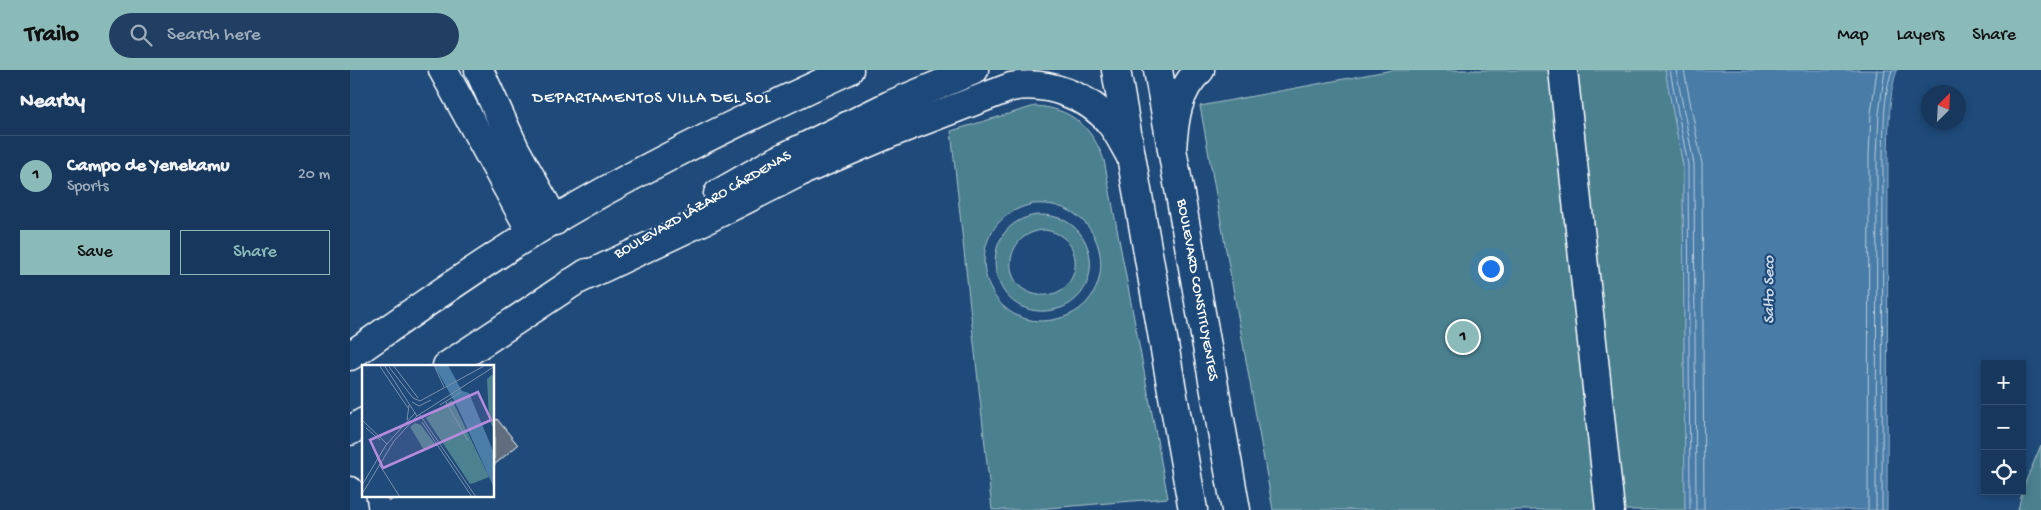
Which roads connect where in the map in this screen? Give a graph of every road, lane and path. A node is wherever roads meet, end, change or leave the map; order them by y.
1 (444, 70) edge
2 (479, 70) edge
3 (849, 70) edge
4 (974, 70) edge
5 (1116, 70) edge
6 (1158, 70) edge
7 (1200, 70) edge
8 (1563, 70) edge
9 (1172, 149) junction
10 (1130, 155) junction
11 (543, 227) junction
12 (571, 283) junction
13 (350, 356) edge
14 (448, 365) edge
15 (362, 423) edge
16 (350, 431) edge
17 (350, 492) edge
18 (353, 510) edge
19 (1193, 510) edge
20 (1236, 510) edge
21 (1610, 510) edge

1 - 11 main road
2 - 11 main road
3 - 11 main road
4 - 12 main road, BOULEVARD LÁZARO CÁRDENAS
5 - 10 main road
6 - 9 main road, BOULEVARD CONSTITUYENTES
7 - 9 main road
8 - 21 main road
9 - 20 main road, BOULEVARD CONSTITUYENTES
10 - 12 main road
10 - 19 main road
11 - 13 main road
12 - 14 main road, BOULEVARD LÁZARO CÁRDENAS
15 - 16 main road
17 - 18 main road

